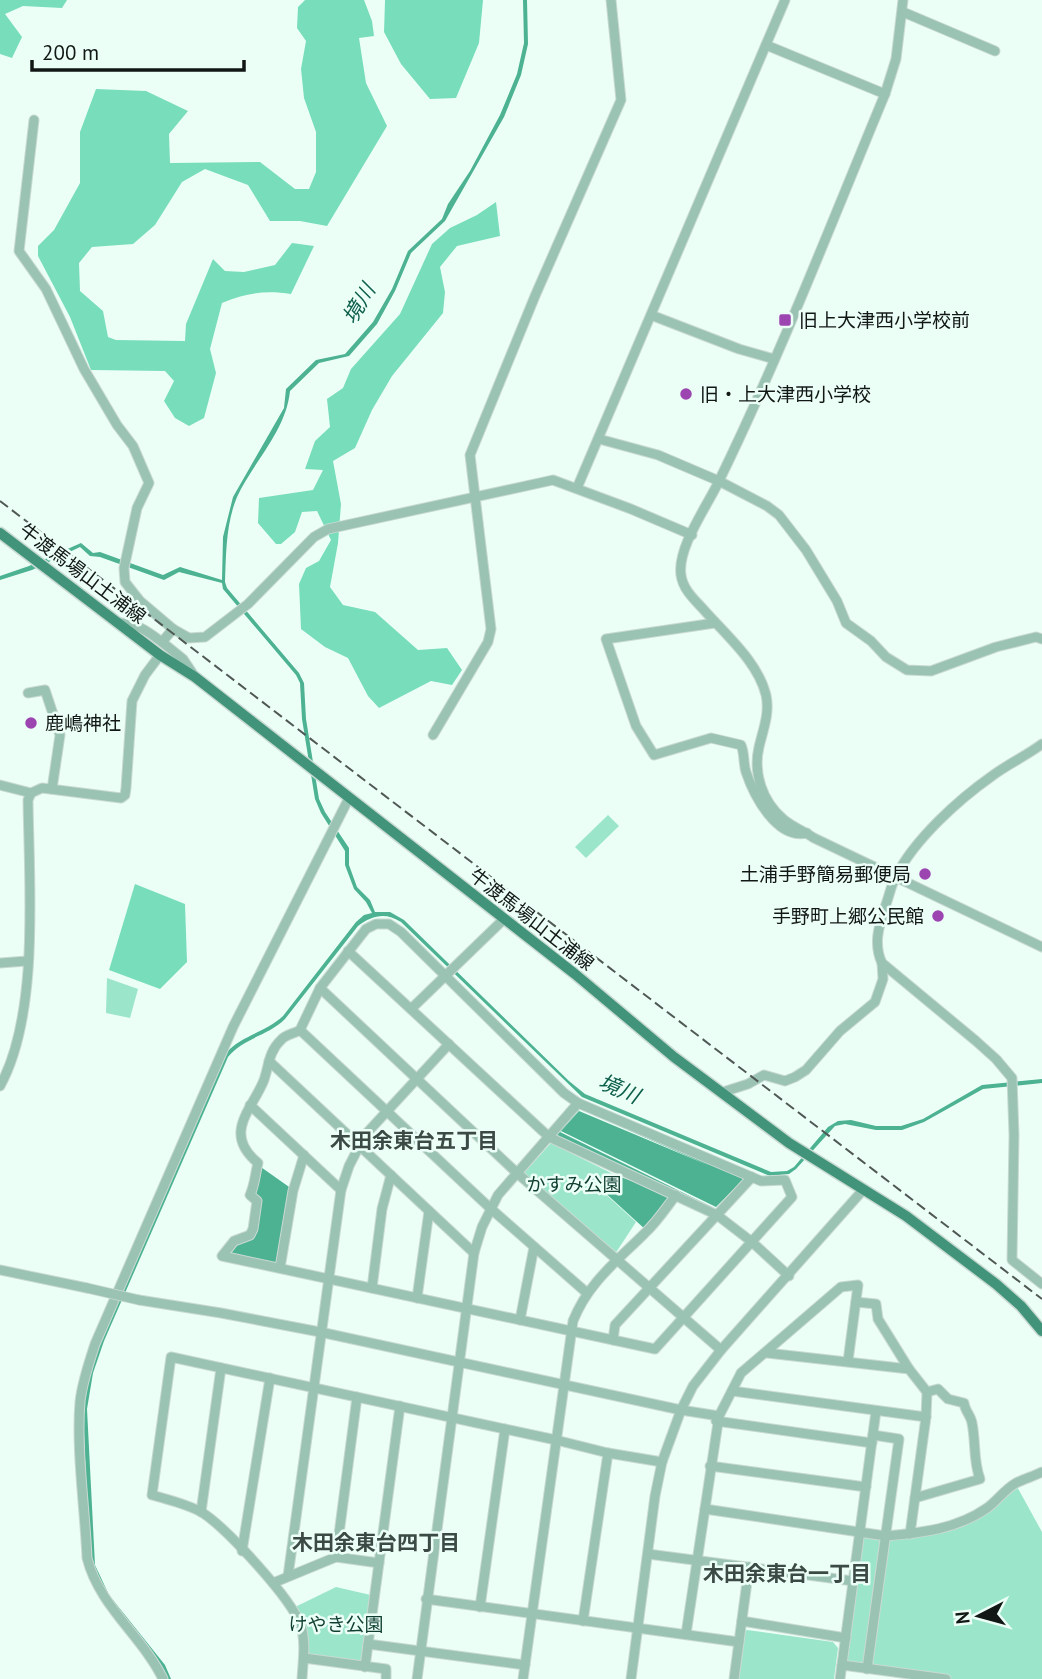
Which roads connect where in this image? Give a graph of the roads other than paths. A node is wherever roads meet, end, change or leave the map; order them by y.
1 (611, 0) edge
2 (785, 0) edge
3 (903, 0) edge
4 (903, 12) junction
5 (766, 45) junction
6 (995, 51) dead end
7 (885, 94) junction
8 (34, 120) dead end
9 (651, 315) junction
10 (774, 359) junction
11 (598, 439) junction
12 (719, 481) junction
13 (577, 488) junction
14 (473, 498) junction
15 (0, 533) edge
16 (692, 535) junction
17 (121, 623) junction
18 (715, 623) junction
19 (173, 629) junction
20 (1042, 639) edge
21 (162, 642) junction
22 (160, 655) junction
23 (195, 677) junction
24 (28, 693) dead end
25 (433, 735) dead end
26 (1042, 744) edge
27 (0, 785) edge
28 (52, 789) junction
29 (31, 793) junction
30 (349, 798) junction
31 (807, 833) junction
32 (896, 877) junction
33 (504, 919) junction
34 (1042, 947) edge
35 (348, 951) junction
36 (27, 961) junction
37 (0, 962) edge
38 (882, 963) junction
39 (444, 975) junction
40 (320, 988) junction
41 (411, 1009) junction
42 (300, 1030) junction
43 (449, 1044) junction
44 (269, 1061) junction
45 (417, 1079) junction
46 (0, 1086) edge
47 (723, 1093) junction
48 (578, 1103) junction
49 (250, 1105) junction
50 (387, 1111) junction
51 (549, 1137) junction
52 (359, 1145) junction
53 (304, 1155) junction
54 (517, 1173) junction
55 (391, 1175) junction
56 (752, 1177) junction
57 (341, 1190) junction
58 (863, 1190) junction
59 (676, 1195) junction
60 (490, 1208) junction
61 (429, 1211) junction
62 (717, 1215) junction
63 (752, 1242) junction
64 (534, 1247) junction
65 (474, 1253) junction
66 (616, 1259) junction
67 (280, 1268) junction
68 (0, 1270) edge
69 (789, 1276) junction
70 (328, 1279) junction
71 (1042, 1284) edge
72 (372, 1288) junction
73 (649, 1288) junction
74 (587, 1293) junction
75 (417, 1298) junction
76 (856, 1301) junction
77 (466, 1309) junction
78 (682, 1318) junction
79 (520, 1320) junction
80 (571, 1331) junction
81 (1042, 1331) edge
82 (320, 1332) junction
83 (613, 1340) junction
84 (721, 1350) junction
85 (767, 1353) junction
86 (848, 1361) junction
87 (458, 1363) junction
88 (221, 1368) junction
89 (909, 1369) junction
90 (270, 1378) junction
91 (563, 1384) junction
92 (314, 1388) junction
93 (732, 1391) junction
94 (926, 1392) junction
95 (357, 1397) junction
96 (400, 1406) junction
97 (681, 1410) junction
98 (876, 1411) junction
99 (451, 1417) junction
100 (926, 1417) junction
101 (718, 1419) junction
102 (505, 1429) junction
103 (872, 1439) junction
104 (556, 1440) junction
105 (608, 1453) junction
106 (662, 1462) junction
107 (710, 1466) junction
108 (1042, 1472) edge
109 (866, 1487) junction
110 (915, 1498) junction
111 (705, 1509) junction
112 (201, 1512) junction
113 (860, 1531) junction
114 (910, 1534) junction
115 (886, 1536) junction
116 (242, 1550) junction
117 (648, 1554) junction
118 (335, 1557) junction
119 (697, 1560) junction
120 (379, 1563) junction
121 (749, 1567) junction
122 (288, 1576) junction
123 (853, 1581) junction
124 (273, 1583) junction
125 (426, 1600) junction
126 (480, 1607) junction
127 (531, 1614) junction
128 (583, 1621) junction
129 (742, 1621) junction
130 (638, 1628) junction
131 (686, 1634) junction
132 (846, 1638) junction
133 (739, 1642) junction
134 (368, 1644) junction
135 (419, 1652) junction
136 (304, 1658) junction
137 (525, 1665) junction
138 (842, 1665) junction
139 (365, 1667) junction
140 (867, 1669) junction
141 (902, 1676) edge
142 (163, 1679) edge
143 (302, 1679) edge
144 (386, 1679) edge
145 (417, 1679) edge
146 (523, 1679) edge
147 (631, 1679) edge
148 (734, 1679) edge
149 (840, 1679) edge
150 (940, 1679) edge
151 (946, 1679) edge

1 - 14 street
2 - 5 street
3 - 4 street
4 - 6 street
4 - 7 street
5 - 7 street
5 - 9 street
7 - 10 street
8 - 19 street
9 - 10 street
9 - 11 street
10 - 12 street
11 - 12 street
11 - 13 street
12 - 16 street
12 - 20 street
13 - 14 street
13 - 16 street
14 - 19 street
14 - 25 street
15 - 17 main road, 牛渡馬場山土浦線
16 - 18 street
17 - 21 street
17 - 22 main road, 牛渡馬場山土浦線
18 - 31 street
18 - 31 street
19 - 21 street
21 - 23 street
22 - 23 main road, 牛渡馬場山土浦線
22 - 28 street
23 - 30 main road, 牛渡馬場山土浦線
24 - 28 street
26 - 32 street
27 - 29 street
28 - 29 street
29 - 36 street
30 - 33 main road, 牛渡馬場山土浦線
30 - 142 street
31 - 32 street
32 - 34 street
32 - 38 street
33 - 39 street
33 - 47 main road, 牛渡馬場山土浦線
35 - 39 street
35 - 40 street
35 - 41 street
36 - 37 street
36 - 46 street
38 - 47 street
38 - 71 street
39 - 41 street
39 - 48 street
40 - 42 street
40 - 45 street
41 - 43 street
42 - 44 street
42 - 50 street
43 - 45 street
43 - 51 street
44 - 49 street
44 - 52 street
45 - 50 street
45 - 54 street
47 - 58 main road, 牛渡馬場山土浦線
48 - 51 street
48 - 56 street
49 - 53 street
49 - 67 street
50 - 52 street
50 - 60 street
51 - 54 street
51 - 59 street
52 - 55 street
52 - 57 street
53 - 57 street
53 - 67 street
54 - 60 street
54 - 66 street
55 - 61 street
55 - 72 street
56 - 62 street
56 - 63 street
57 - 70 street
58 - 69 street
58 - 81 main road, 牛渡馬場山土浦線
59 - 62 street
59 - 66 street
60 - 64 street
60 - 65 street
61 - 65 street
61 - 75 street
62 - 63 street
62 - 73 street
63 - 69 street
63 - 78 street
64 - 74 street
64 - 79 street
65 - 77 street
66 - 73 street
66 - 74 street
67 - 70 street
68 - 82 street, bridge
69 - 84 street
70 - 72 street
70 - 82 street
72 - 75 street
73 - 78 street
73 - 83 street
74 - 80 street
75 - 77 street
76 - 85 street
76 - 86 street
76 - 89 street
77 - 79 street
77 - 87 street
78 - 83 street
78 - 84 street
79 - 80 street
80 - 83 street
80 - 91 street
82 - 87 street
82 - 92 street
84 - 97 street
85 - 86 street
85 - 93 street
86 - 89 street
87 - 91 street
87 - 99 street
88 - 90 street
88 - 112 street
88 - 112 street
89 - 94 street
90 - 92 street
90 - 116 street
91 - 97 street
91 - 104 street
92 - 95 street
92 - 122 street
93 - 98 street
93 - 101 street
94 - 100 street
94 - 110 street
95 - 96 street
95 - 118 street
96 - 99 street
96 - 120 street
97 - 101 street
97 - 106 street
98 - 100 street
98 - 103 street
99 - 102 street
99 - 125 street
100 - 110 street
101 - 103 street
101 - 107 street
102 - 104 street
102 - 126 street
103 - 109 street
103 - 115 street
104 - 105 street
104 - 127 street
105 - 106 street
105 - 128 street
106 - 117 street
107 - 109 street
107 - 111 street
108 - 114 street
109 - 113 street
110 - 114 street
111 - 113 street
111 - 119 street
112 - 116 street
113 - 115 street
113 - 123 street
114 - 115 street
115 - 140 street
116 - 124 street
117 - 119 street
117 - 130 street
118 - 120 street
118 - 122 street
119 - 121 street
119 - 131 street
120 - 134 street
121 - 123 street
121 - 129 street
122 - 124 street
123 - 132 street
124 - 136 street
125 - 126 street
125 - 135 street
126 - 127 street
127 - 128 street
127 - 137 street
128 - 130 street
129 - 132 street
129 - 133 street
130 - 131 street
130 - 147 street
131 - 133 street
132 - 138 street
133 - 148 street
134 - 135 street
134 - 139 street
135 - 137 street
135 - 145 street
136 - 139 street
136 - 143 street
137 - 146 street
138 - 140 street
138 - 149 street
139 - 144 street
140 - 141 street
141 - 150 street
150 - 151 street

